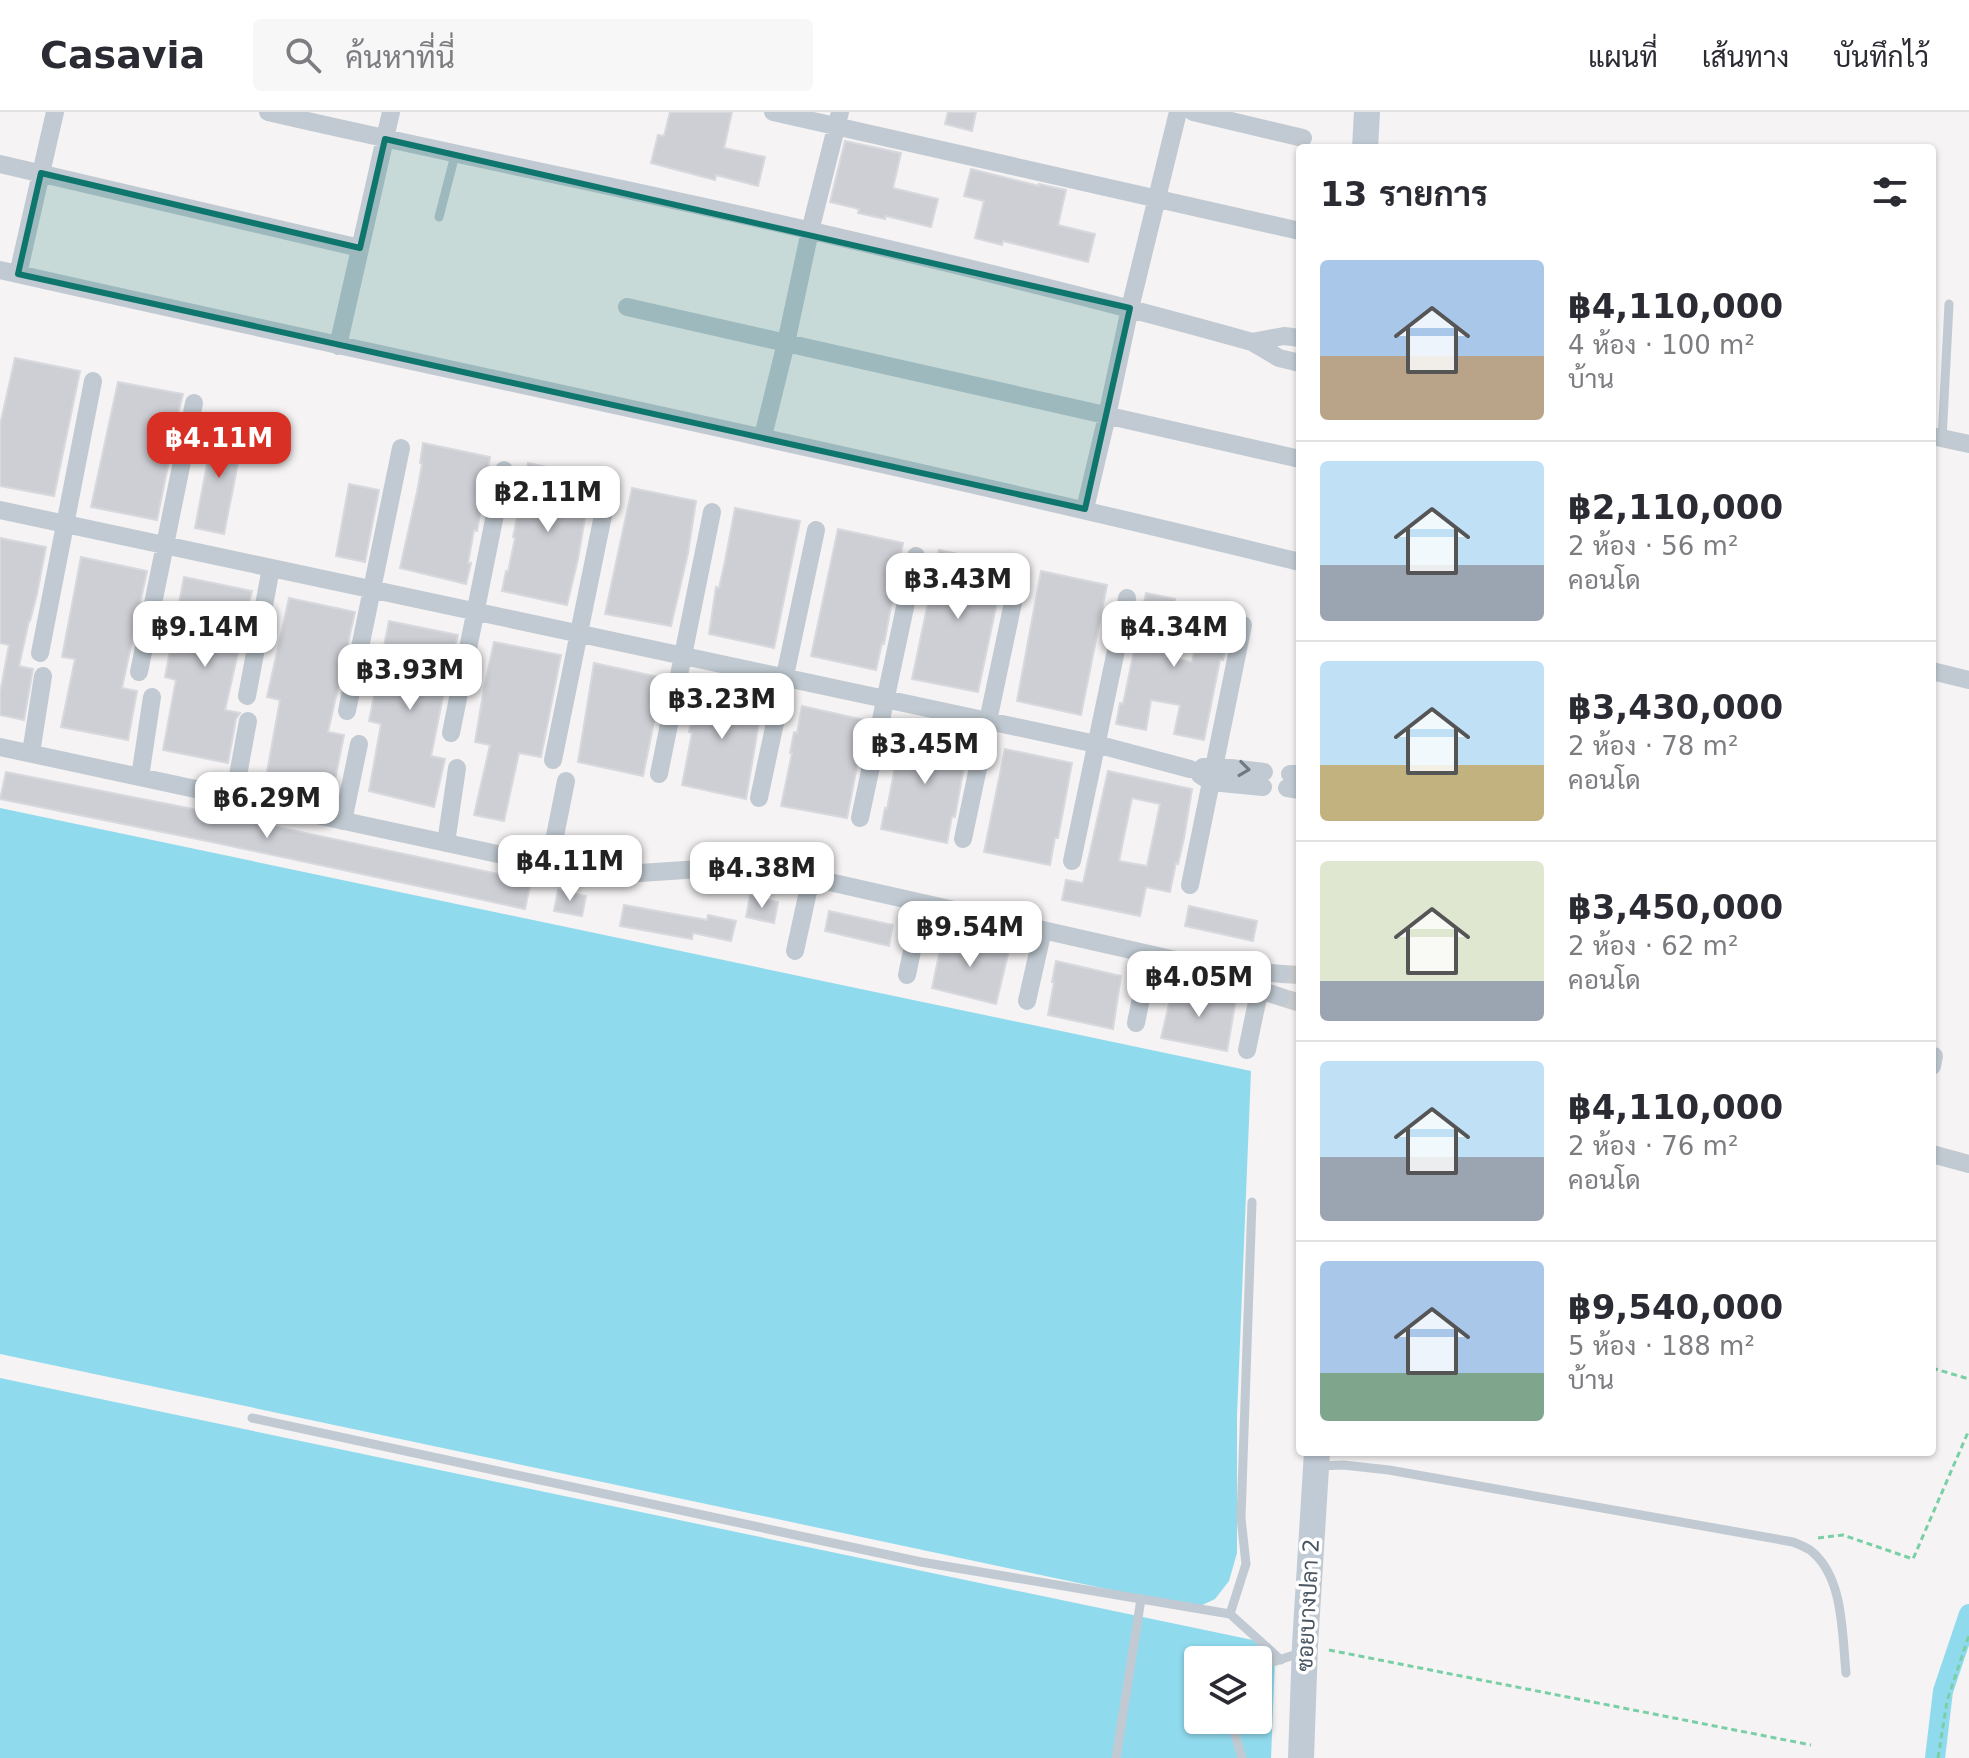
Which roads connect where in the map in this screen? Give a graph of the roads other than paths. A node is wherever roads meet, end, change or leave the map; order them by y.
1 (55, 112) edge
2 (268, 112) edge
3 (391, 112) edge
4 (773, 112) edge
5 (1178, 112) edge
6 (1193, 112) edge
7 (1367, 112) edge
8 (839, 119) edge
9 (1303, 138) dead end
10 (385, 139) junction
11 (1365, 144) edge
12 (455, 155) junction
13 (0, 164) edge
14 (41, 173) junction
15 (1158, 200) junction
16 (439, 217) dead end
17 (1296, 230) edge
18 (810, 231) junction
19 (360, 248) junction
20 (9, 272) edge
21 (1949, 304) dead end
22 (627, 307) dead end
23 (1130, 308) junction
24 (1296, 338) edge
25 (1252, 342) junction
26 (786, 343) junction
27 (338, 346) junction
28 (1296, 362) edge
29 (93, 381) dead end
30 (194, 403) dead end
31 (1107, 416) junction
32 (763, 436) junction
33 (1937, 438) edge
34 (1969, 444) edge
35 (401, 448) dead end
36 (1296, 458) edge
37 (504, 470) dead end
38 (608, 491) dead end
39 (1085, 509) junction
40 (0, 510) edge
41 (712, 512) dead end
42 (64, 524) junction
43 (816, 530) dead end
44 (165, 546) junction
45 (916, 556) dead end
46 (1296, 561) edge
47 (271, 568) junction
48 (1018, 579) dead end
49 (372, 590) junction
50 (1127, 598) dead end
51 (474, 612) junction
52 (1243, 625) dead end
53 (578, 634) junction
54 (40, 653) dead end
55 (682, 656) junction
56 (139, 672) dead end
57 (1936, 672) edge
58 (43, 676) dead end
59 (785, 678) junction
60 (1969, 680) edge
61 (247, 696) dead end
62 (152, 697) dead end
63 (885, 699) junction
64 (347, 711) dead end
65 (248, 721) dead end
66 (988, 721) junction
67 (451, 733) dead end
68 (359, 744) dead end
69 (1096, 744) junction
70 (0, 747) edge
71 (31, 753) junction
72 (553, 760) dead end
73 (457, 768) dead end
74 (659, 774) dead end
75 (1212, 774) junction
76 (140, 777) junction
77 (1264, 779) dead end
78 (566, 781) dead end
79 (234, 797) junction
80 (759, 798) dead end
81 (860, 818) dead end
82 (343, 821) junction
83 (963, 839) dead end
84 (446, 843) junction
85 (1072, 861) dead end
86 (549, 866) junction
87 (811, 878) junction
88 (1190, 885) dead end
89 (922, 903) junction
90 (1043, 930) junction
91 (795, 951) dead end
92 (1150, 954) junction
93 (907, 975) dead end
94 (1268, 978) junction
95 (1281, 997) tunnel mouth
96 (1027, 1001) dead end
97 (1136, 1023) dead end
98 (1247, 1050) dead end
99 (1936, 1155) edge
100 (1969, 1164) edge
101 (1252, 1202) dead end
102 (252, 1418) dead end
103 (1316, 1459) edge
104 (1141, 1599) junction
105 (1230, 1614) junction
106 (1297, 1652) junction
107 (1272, 1662) edge
108 (1846, 1673) dead end
109 (1235, 1734) edge
110 (1116, 1758) edge
111 (1242, 1758) edge
112 (1301, 1758) edge

1 - 14 street
2 - 10 street
3 - 10 street
4 - 8 street
5 - 15 street
6 - 9 street
7 - 11 street
8 - 15 street
8 - 18 street
10 - 12 street
10 - 19 street
12 - 16 lane
12 - 18 street
13 - 14 street
14 - 19 street
14 - 20 street
15 - 17 street
15 - 23 street
18 - 23 street
18 - 26 street
19 - 27 street
20 - 27 street
21 - 33 lane
22 - 26 street
23 - 25 street
23 - 31 street
24 - 25 street
25 - 28 street
26 - 31 street
26 - 32 street
27 - 32 street
29 - 42 street
30 - 44 street
31 - 36 street
31 - 39 street
32 - 39 street
33 - 34 street
35 - 49 street
37 - 51 street
38 - 53 street
39 - 46 street
40 - 42 street
41 - 55 street
42 - 44 street
42 - 54 street
43 - 59 street
44 - 47 street
44 - 56 street
45 - 63 street
47 - 49 street
47 - 61 street
48 - 66 street
49 - 51 street
49 - 64 street
50 - 69 street
51 - 53 street
51 - 67 street
52 - 75 street
53 - 55 street
53 - 72 street
55 - 59 street
55 - 74 street
57 - 60 street
58 - 71 street
59 - 63 street
59 - 80 street
62 - 76 street
63 - 66 street
63 - 81 street
65 - 79 street
66 - 69 street
66 - 83 street
68 - 82 street
69 - 75 street
69 - 85 street
70 - 71 street
71 - 76 street
73 - 84 street
75 - 77 street
75 - 88 street
76 - 79 street
78 - 86 street
79 - 82 street
82 - 84 street
84 - 86 street
86 - 87 street
87 - 89 street
87 - 91 street
89 - 90 street
89 - 93 street
90 - 92 street
90 - 96 street
92 - 94 street
92 - 97 street
94 - 95 street
94 - 98 street
99 - 100 street
101 - 105 lane
102 - 104 lane
103 - 106 street, ซอยบางปลา 2
103 - 108 lane
104 - 105 lane
104 - 110 lane
105 - 106 lane
106 - 107 lane
106 - 112 street, ซอยบางปลา 2
109 - 111 lane

